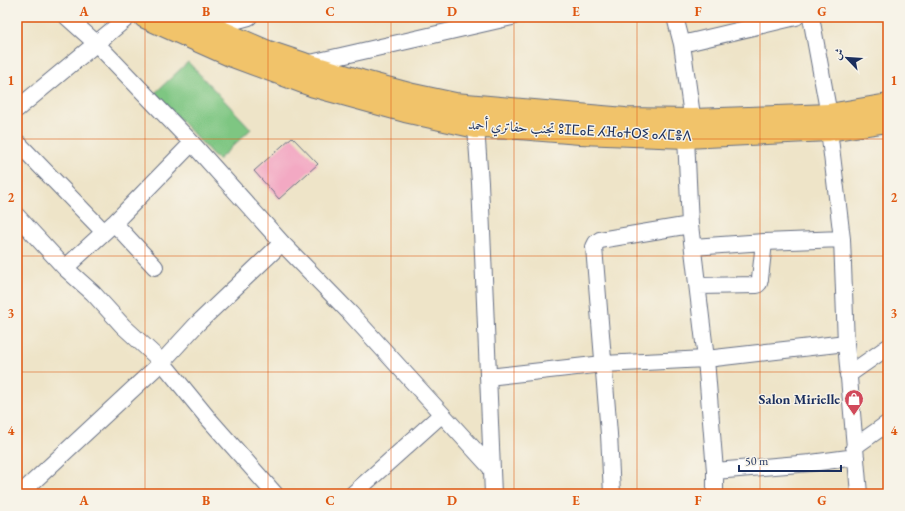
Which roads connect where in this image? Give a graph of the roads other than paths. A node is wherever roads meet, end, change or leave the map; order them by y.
1 (67, 17) edge
2 (128, 17) edge
3 (145, 17) edge
4 (186, 17) edge
5 (249, 17) edge
6 (512, 17) edge
7 (675, 17) edge
8 (796, 17) edge
9 (811, 17) edge
10 (209, 28) junction
11 (96, 43) junction
12 (682, 44) junction
13 (304, 64) junction
14 (888, 105) edge
15 (17, 109) edge
16 (888, 121) edge
17 (829, 123) junction
18 (476, 127) junction
19 (691, 131) junction
20 (17, 142) edge
21 (192, 143) junction
22 (17, 216) edge
23 (690, 225) junction
24 (109, 228) junction
25 (842, 239) junction
26 (764, 242) junction
27 (282, 243) junction
28 (693, 247) junction
29 (155, 267) dead end
30 (65, 268) junction
31 (698, 286) junction
32 (846, 343) junction
33 (888, 347) edge
34 (706, 359) junction
35 (162, 362) junction
36 (603, 364) junction
37 (848, 375) junction
38 (488, 377) junction
39 (442, 414) junction
40 (888, 423) edge
41 (855, 452) junction
42 (492, 469) junction
43 (715, 470) junction
44 (31, 491) edge
45 (275, 494) edge
46 (353, 494) edge
47 (493, 494) edge
48 (612, 494) edge
49 (715, 494) edge
50 (859, 494) edge

1 - 11 street
2 - 11 street
3 - 18 main road, تجنب حفاتري أحمد ⵓⵊⵎⴰⴹ ⵃⴼⴰⵜⵔⵉ ⴰⵃⵎⴻⴷ
4 - 10 main road, تجنب حفاتري أحمد ⵓⵊⵎⴰⴹ ⵃⴼⴰⵜⵔⵉ ⴰⵃⵎⴻⴷ
5 - 10 street
6 - 13 street
7 - 12 street
8 - 12 street
9 - 17 street
10 - 13 main road, تجنب حفاتري أحمد ⵓⵊⵎⴰⴹ ⵃⴼⴰⵜⵔⵉ ⴰⵃⵎⴻⴷ
11 - 15 street
11 - 21 street
12 - 19 street
13 - 19 main road, تجنب حفاتري أحمد ⵓⵊⵎⴰⴹ ⵃⴼⴰⵜⵔⵉ ⴰⵃⵎⴻⴷ
14 - 17 main road, تجنب حفاتري أحمد ⵓⵊⵎⴰⴹ ⵃⴼⴰⵜⵔⵉ ⴰⵃⵎⴻⴷ
16 - 17 main road, تجنب حفاتري أحمد ⵓⵊⵎⴰⴹ ⵃⴼⴰⵜⵔⵉ ⴰⵃⵎⴻⴷ
17 - 19 main road, تجنب حفاتري أحمد ⵓⵊⵎⴰⴹ ⵃⴼⴰⵜⵔⵉ ⴰⵃⵎⴻⴷ
17 - 25 street
18 - 19 main road, تجنب حفاتري أحمد ⵓⵊⵎⴰⴹ ⵃⴼⴰⵜⵔⵉ ⴰⵃⵎⴻⴷ
18 - 38 street
19 - 23 street
20 - 24 street
21 - 24 street
21 - 27 street
22 - 30 street
23 - 28 street
23 - 36 street
24 - 29 street
24 - 30 street
25 - 26 street
25 - 32 street
26 - 28 street
26 - 31 street
27 - 35 street
27 - 39 street
28 - 31 street
30 - 35 street
31 - 34 street
32 - 34 street
32 - 37 street
33 - 37 street
34 - 36 street
34 - 43 street
35 - 44 street
35 - 45 street
36 - 38 street
36 - 48 street
37 - 41 street
38 - 42 street
39 - 42 street
39 - 46 street
40 - 41 street
41 - 43 street
41 - 50 street
42 - 47 street
43 - 49 street

